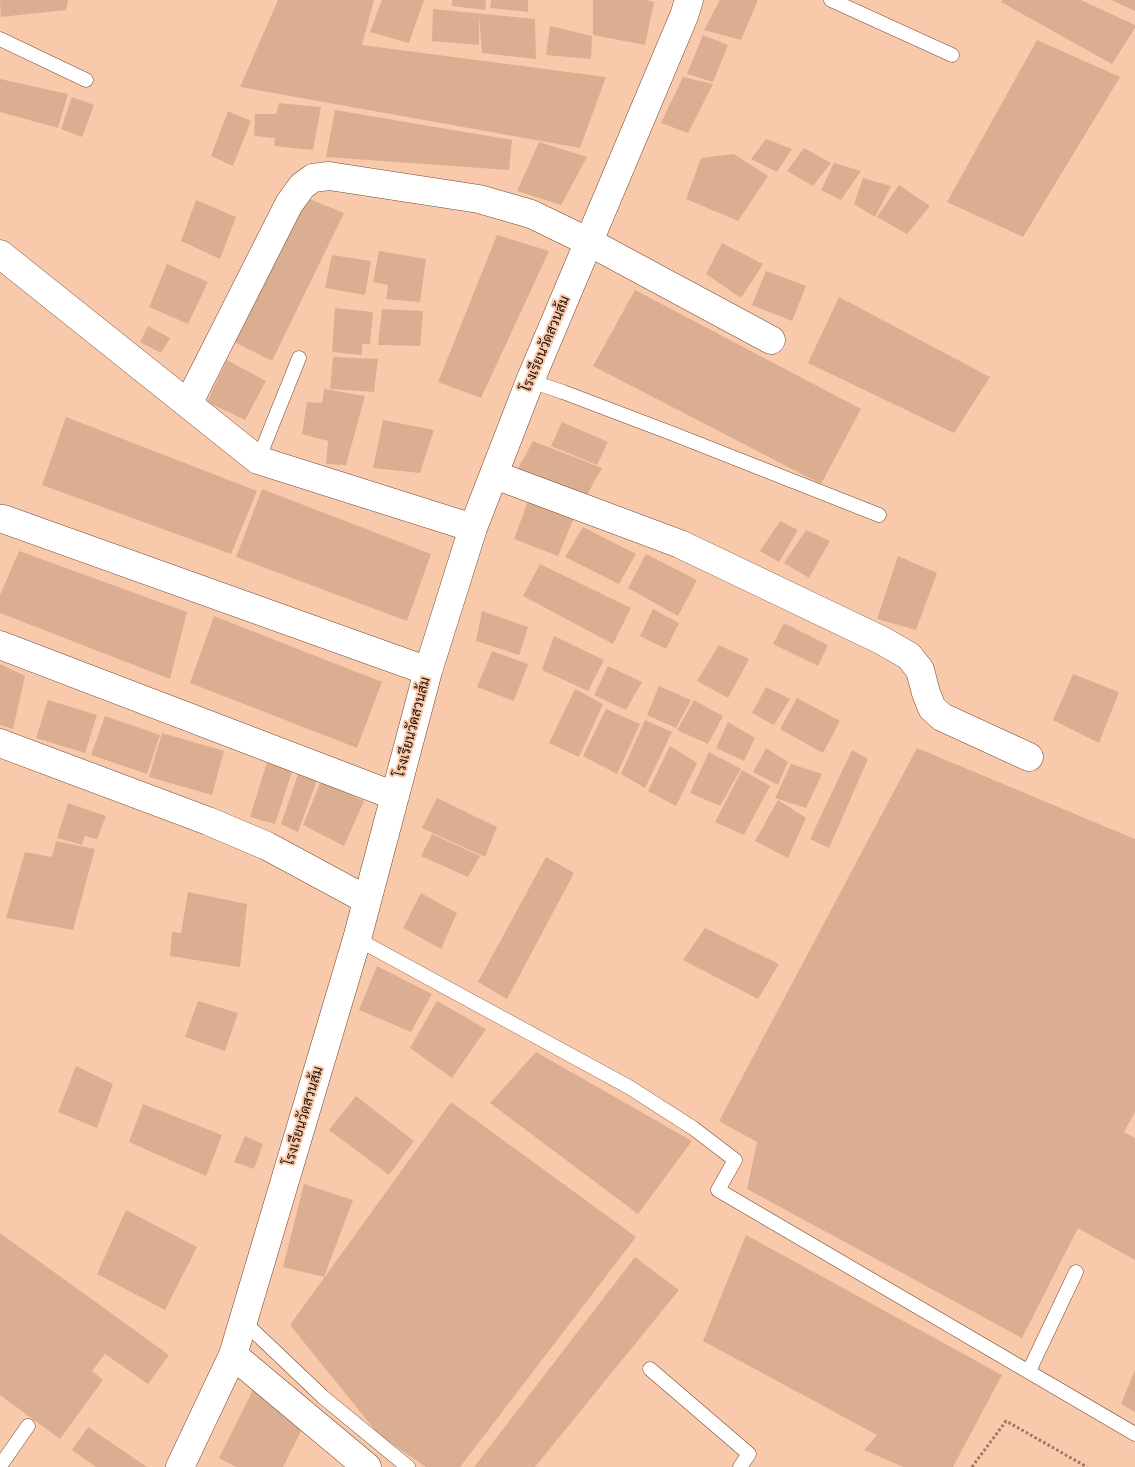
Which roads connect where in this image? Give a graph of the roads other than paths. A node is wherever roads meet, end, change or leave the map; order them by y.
1 (689, 0) edge
2 (831, 0) edge
3 (0, 39) edge
4 (952, 55) dead end
5 (86, 80) dead end
6 (589, 242) junction
7 (0, 254) edge
8 (771, 340) dead end
9 (300, 358) dead end
10 (530, 381) junction
11 (190, 400) dead end
12 (258, 460) junction
13 (495, 475) junction
14 (880, 515) dead end
15 (0, 519) edge
16 (473, 528) junction
17 (0, 645) edge
18 (428, 671) junction
19 (0, 743) edge
20 (1029, 757) dead end
21 (395, 796) junction
22 (367, 900) junction
23 (357, 939) junction
24 (1076, 1272) dead end
25 (243, 1321) junction
26 (233, 1355) junction
27 (650, 1369) dead end
28 (1029, 1371) junction
29 (28, 1426) dead end
30 (1135, 1434) edge
31 (0, 1466) edge
32 (180, 1467) edge
33 (367, 1467) edge
34 (408, 1467) edge
35 (740, 1467) edge

1 - 6 street, โรงเรียนวัดสวนส้ม
2 - 4 lane
3 - 5 lane
6 - 8 street
6 - 10 street, โรงเรียนวัดสวนส้ม
6 - 11 street
7 - 12 street
9 - 12 lane
10 - 13 street, โรงเรียนวัดสวนส้ม
10 - 14 lane
12 - 16 street
13 - 16 street, โรงเรียนวัดสวนส้ม
13 - 20 street
15 - 18 street
16 - 18 street, โรงเรียนวัดสวนส้ม
17 - 21 street
18 - 21 street, โรงเรียนวัดสวนส้ม
19 - 22 street
21 - 22 street, โรงเรียนวัดสวนส้ม
22 - 23 street, โรงเรียนวัดสวนส้ม
23 - 25 street, โรงเรียนวัดสวนส้ม
23 - 28 lane
24 - 28 lane
25 - 26 street, โรงเรียนวัดสวนส้ม
25 - 34 lane
26 - 32 street, โรงเรียนวัดสวนส้ม
26 - 33 street
27 - 35 lane
28 - 30 lane
29 - 31 lane

